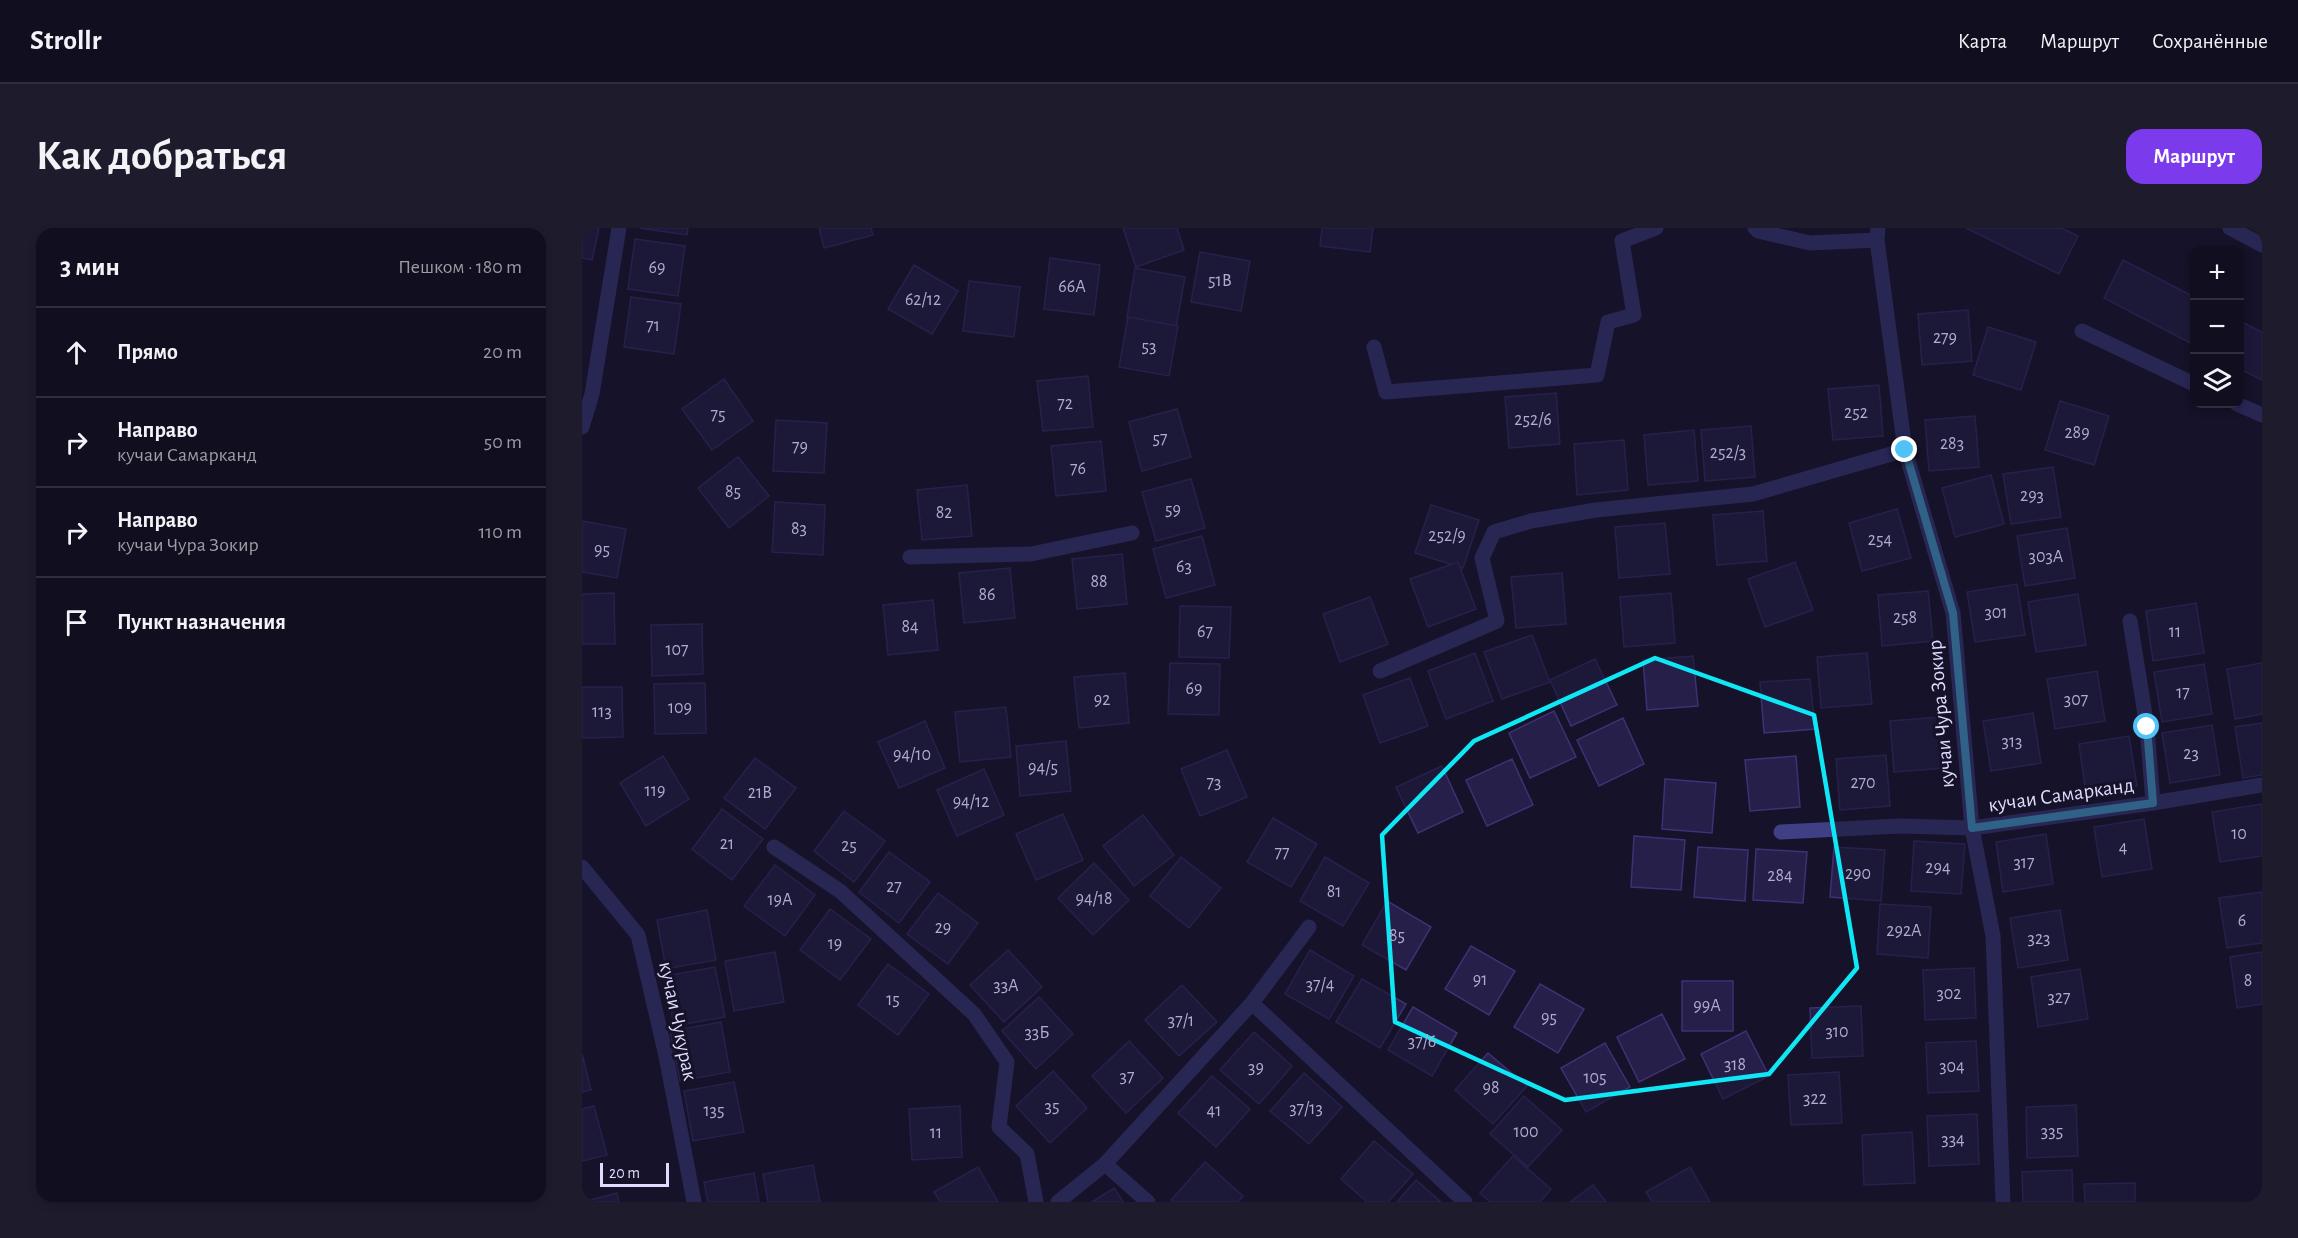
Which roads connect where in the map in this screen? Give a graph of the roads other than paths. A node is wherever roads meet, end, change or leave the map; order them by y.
1 (619, 228) edge
2 (1656, 228) edge
3 (1755, 228) edge
4 (2230, 228) edge
5 (1878, 234) edge
6 (2262, 245) edge
7 (2082, 331) dead end
8 (1374, 347) dead end
9 (2190, 382) edge
10 (587, 392) edge
11 (2244, 407) edge
12 (2262, 415) edge
13 (582, 427) edge
14 (1905, 450) junction
15 (1132, 533) dead end
16 (910, 557) dead end
17 (2130, 621) dead end
18 (1380, 671) dead end
19 (2262, 785) edge
20 (2153, 803) junction
21 (1972, 828) junction
22 (1781, 832) dead end
23 (774, 847) dead end
24 (582, 867) edge
25 (1309, 927) dead end
26 (1252, 1003) junction
27 (1105, 1164) junction
28 (694, 1202) edge
29 (1036, 1202) edge
30 (1058, 1202) edge
31 (1148, 1202) edge
32 (1465, 1202) edge
33 (2003, 1202) edge

1 - 10 street
2 - 8 street
3 - 5 street
4 - 6 street
5 - 14 street, кучаи Чура Зокир
7 - 9 street
10 - 13 street
11 - 12 street
14 - 18 street
14 - 21 street, кучаи Чура Зокир
15 - 16 street
17 - 20 street
19 - 20 street, кучаи Самарканд
20 - 21 street, кучаи Самарканд
21 - 22 street, кучаи Самарканд
21 - 33 street, кучаи Чура Зокир
23 - 29 street
24 - 28 street, кучаи Чукурак
25 - 26 street
26 - 27 street
26 - 32 street
27 - 30 street
27 - 31 street

